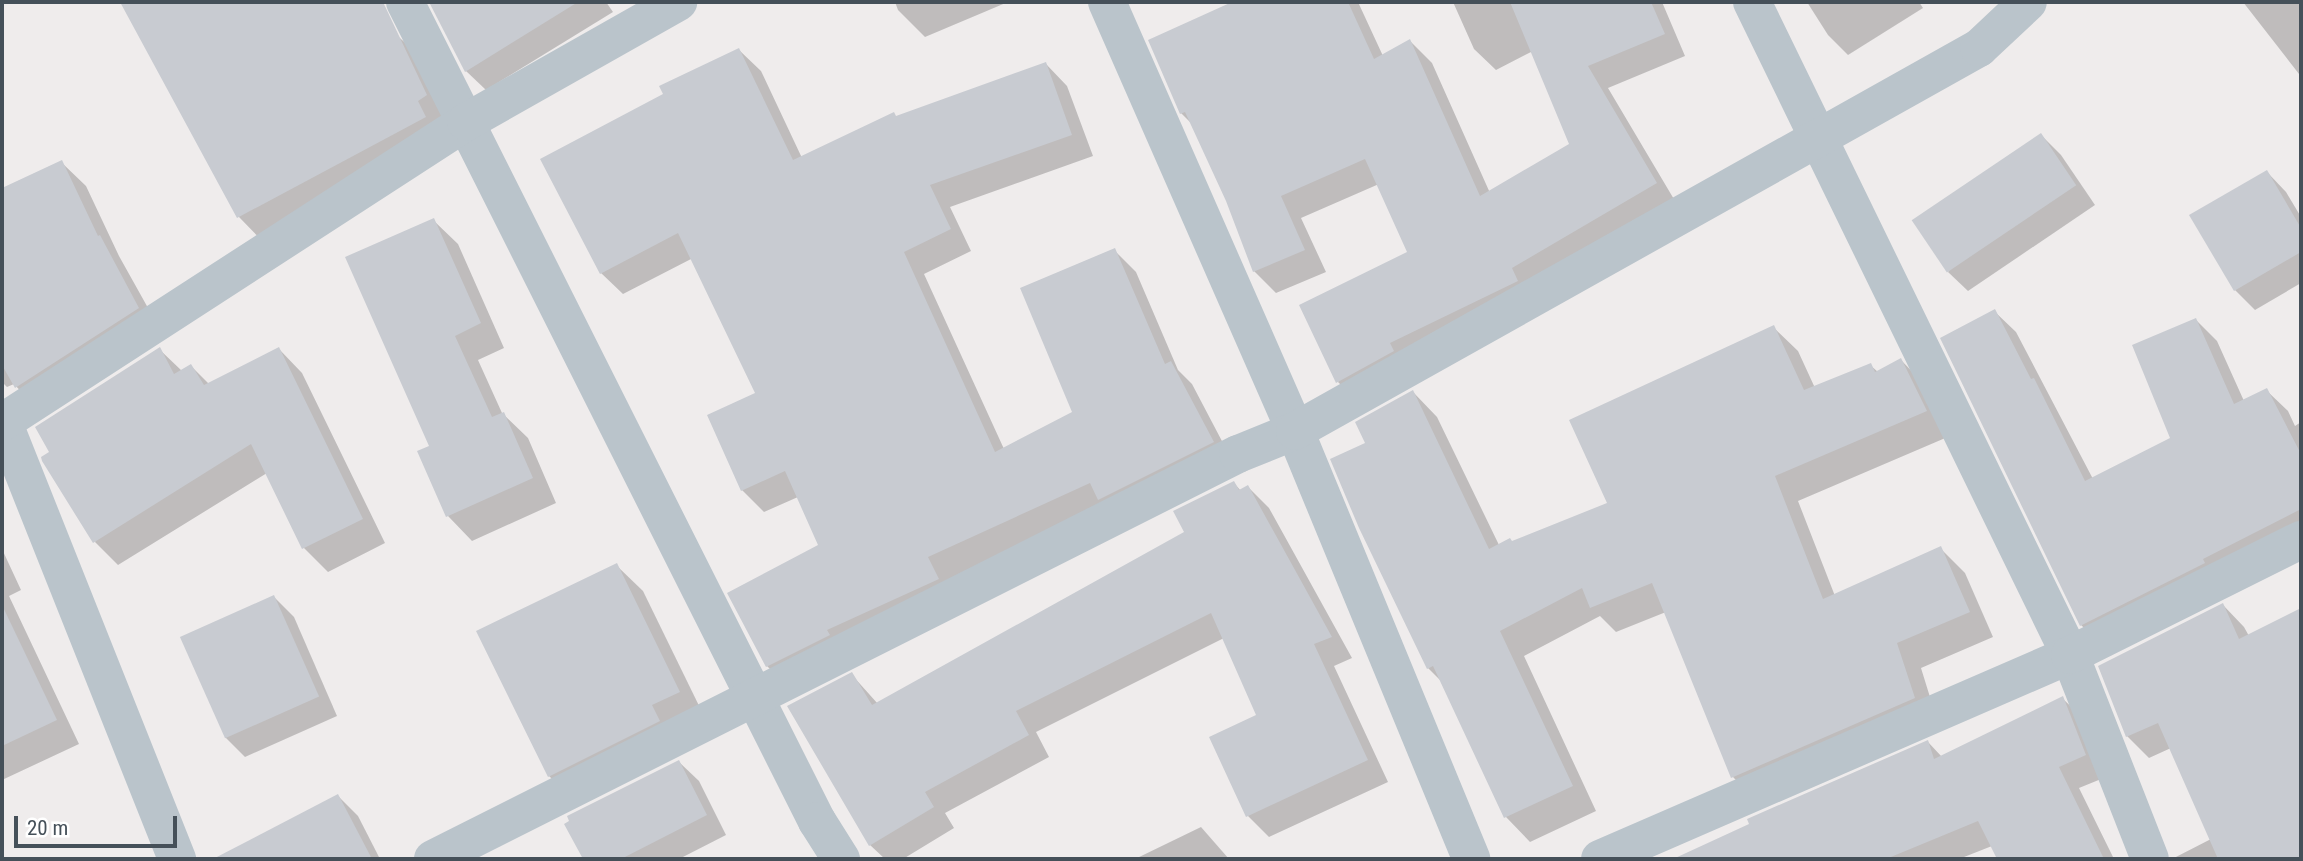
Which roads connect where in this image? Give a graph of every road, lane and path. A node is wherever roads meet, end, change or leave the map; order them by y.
1 (405, 2) edge
2 (678, 2) edge
3 (1107, 2) edge
4 (1752, 2) edge
5 (2028, 2) edge
6 (466, 122) junction
7 (1819, 139) junction
8 (2, 420) edge
9 (1295, 430) junction
10 (2301, 540) edge
11 (2070, 654) junction
12 (755, 697) junction
13 (177, 859) edge
14 (433, 859) edge
15 (841, 859) edge
16 (1471, 859) edge
17 (1600, 859) edge
18 (2150, 859) edge

1 - 6 street
2 - 6 street
3 - 9 street
4 - 7 street
5 - 7 street
6 - 8 street
6 - 12 street
7 - 9 street
7 - 11 street
8 - 13 street
9 - 12 street
9 - 16 street
10 - 11 street
11 - 17 street
11 - 18 street
12 - 14 street
12 - 15 street

